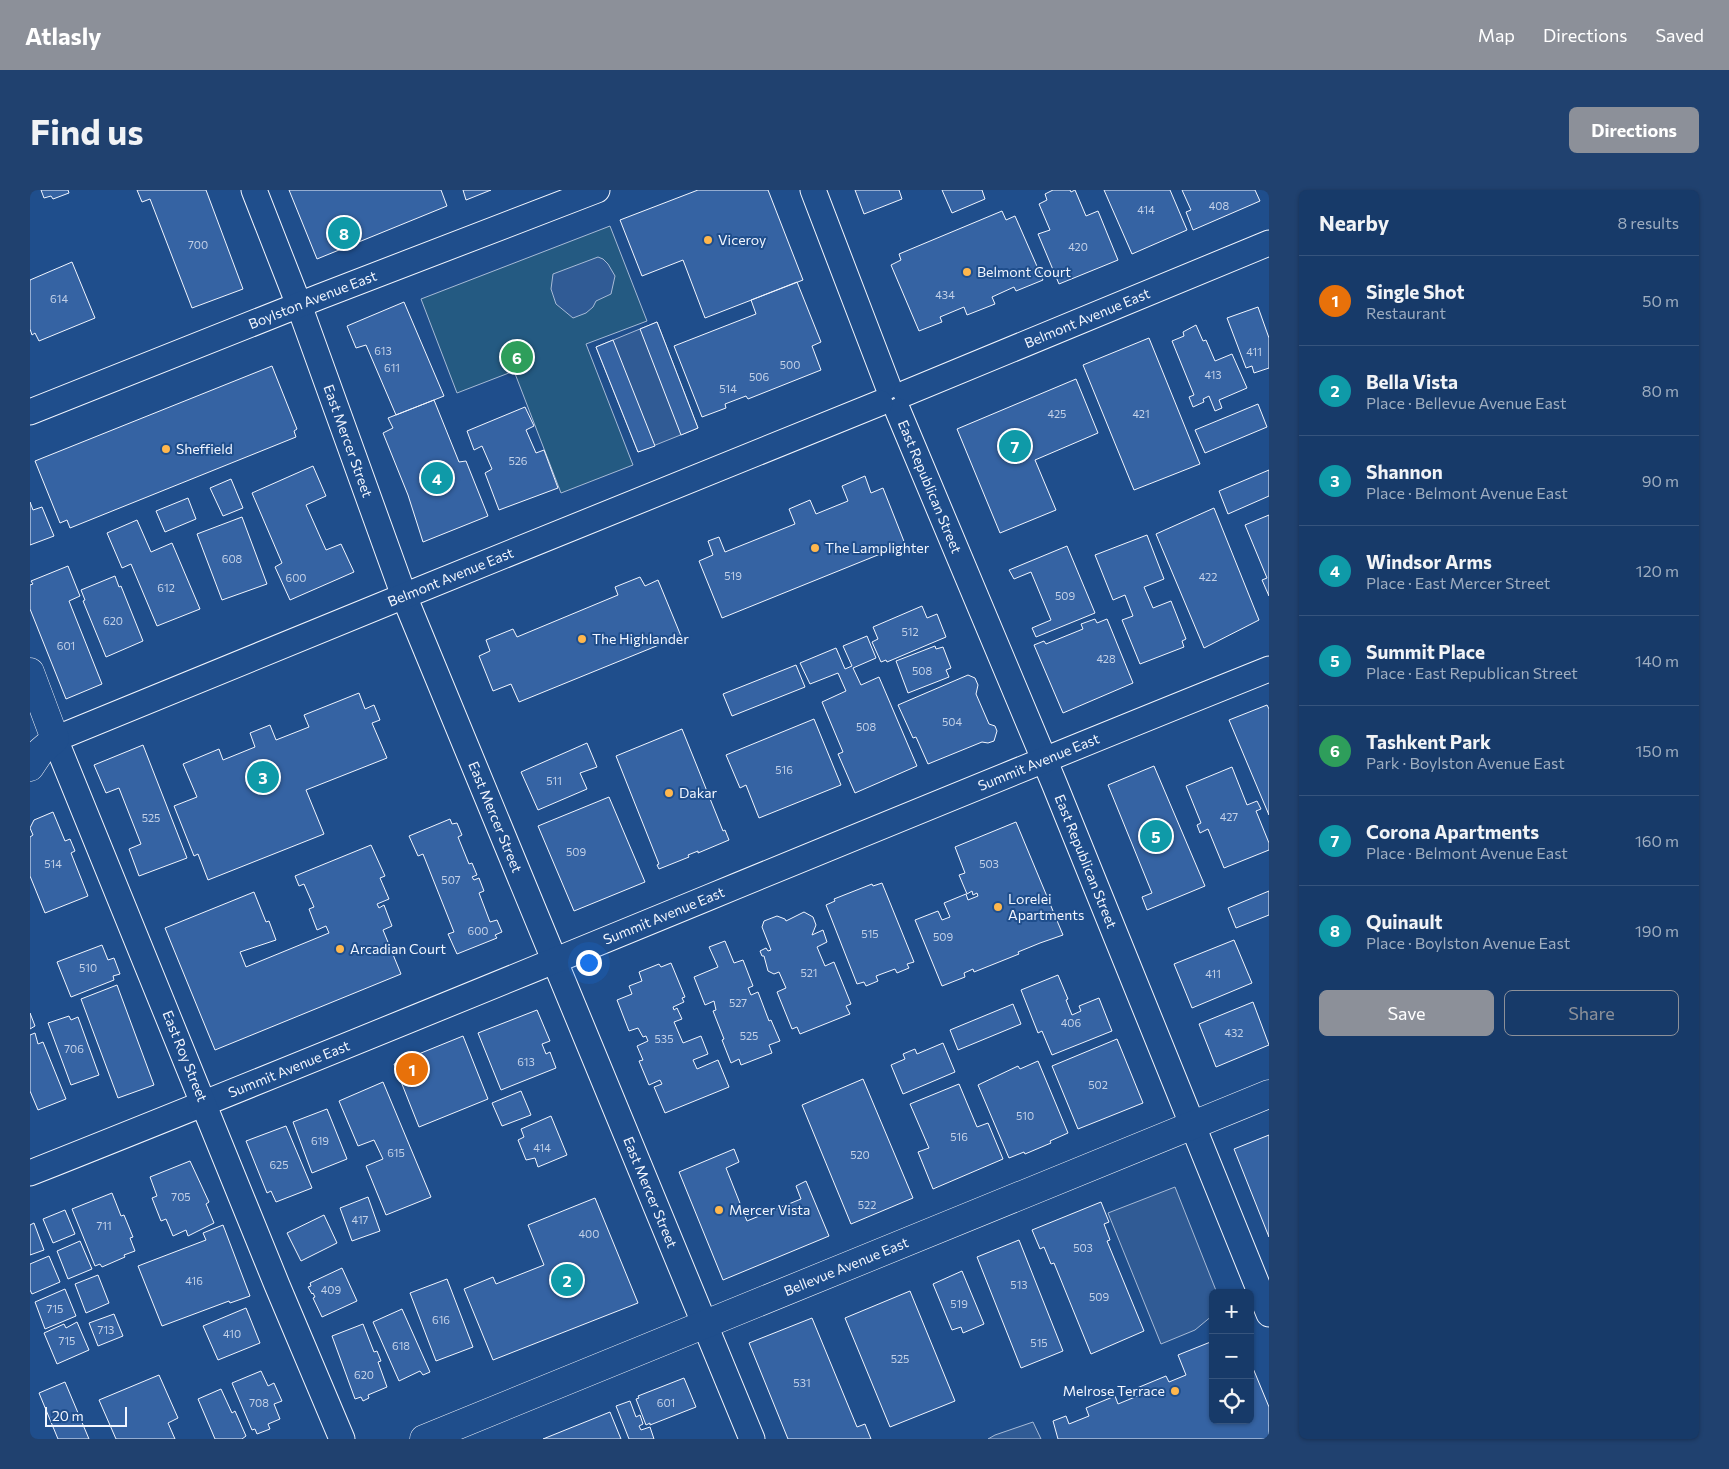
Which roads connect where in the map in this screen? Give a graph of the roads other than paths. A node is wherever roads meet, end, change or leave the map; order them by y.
1 (254, 190) edge
2 (597, 190) edge
3 (813, 190) edge
4 (1269, 243) edge
5 (299, 305) junction
6 (893, 398) junction
7 (30, 412) edge
8 (404, 596) junction
9 (1269, 669) edge
10 (30, 672) edge
11 (56, 739) junction
12 (1044, 760) junction
13 (30, 767) edge
14 (555, 960) junction
15 (1269, 1094) edge
16 (204, 1104) junction
17 (1192, 1125) junction
18 (30, 1173) edge
19 (1269, 1314) edge
20 (706, 1324) junction
21 (342, 1439) edge
22 (424, 1439) edge
23 (752, 1439) edge

1 - 5 street, East Mercer Street
2 - 5 street, Boylston Avenue East
3 - 6 street, East Republican Street
4 - 6 street, Belmont Avenue East
5 - 7 street, Boylston Avenue East
5 - 8 street, East Mercer Street
6 - 8 street, Belmont Avenue East
6 - 12 street, East Republican Street
8 - 11 street, Belmont Avenue East
8 - 14 street, East Mercer Street
9 - 12 street, Summit Avenue East
10 - 11 street, East Roy Street
11 - 13 street, Belmont Avenue East
11 - 16 street, East Roy Street
12 - 14 street, Summit Avenue East
12 - 17 street, East Republican Street
14 - 16 street, Summit Avenue East
14 - 20 street, East Mercer Street
15 - 17 street, Bellevue Avenue East
16 - 18 street, Summit Avenue East
16 - 21 street, East Roy Street
17 - 19 street, East Republican Street
17 - 20 street, Bellevue Avenue East
20 - 22 street, Bellevue Avenue East
20 - 23 street, East Mercer Street

